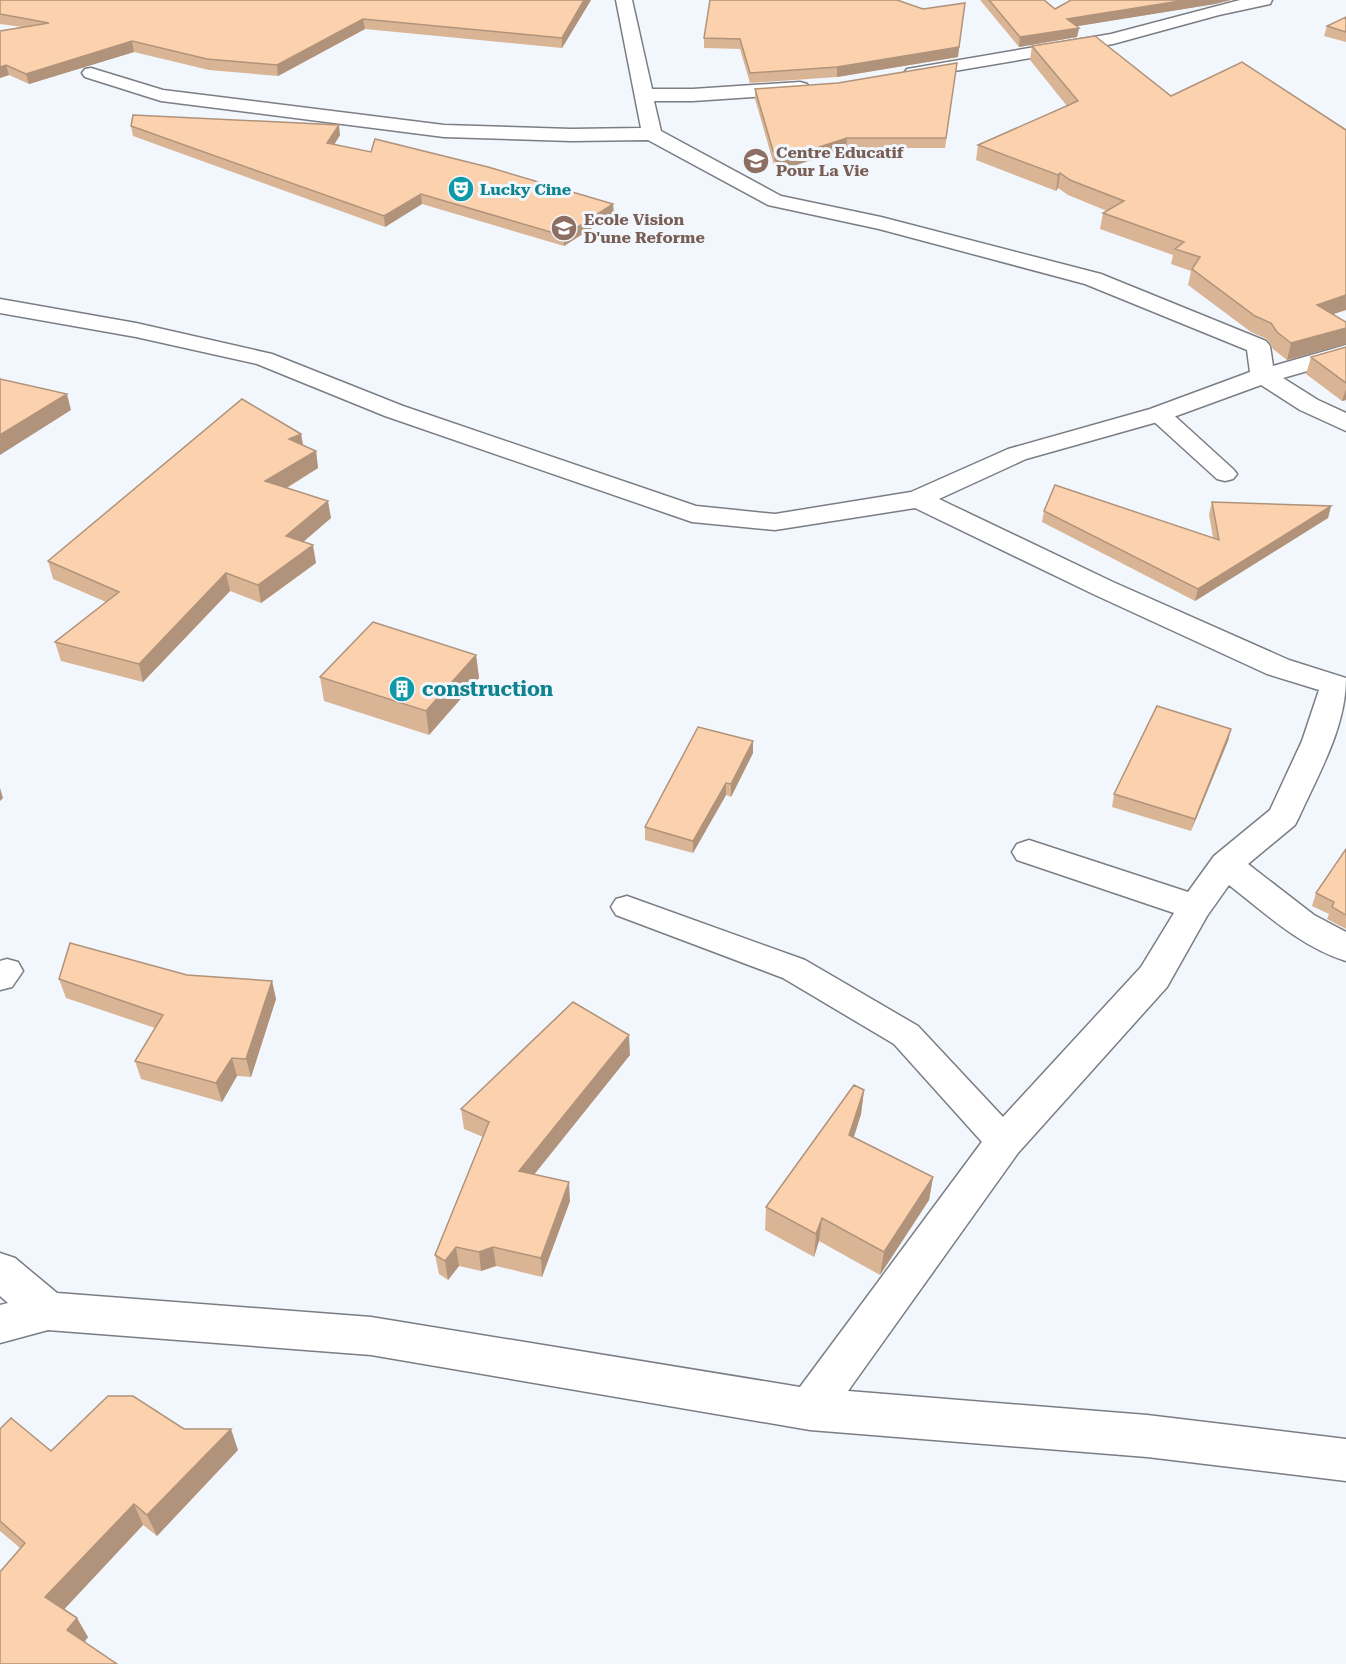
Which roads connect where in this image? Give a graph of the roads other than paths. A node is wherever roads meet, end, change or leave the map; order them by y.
1 (624, 0) edge
2 (1264, 0) edge
3 (91, 73) dead end
4 (892, 76) edge
5 (813, 87) edge
6 (644, 95) junction
7 (652, 134) junction
8 (0, 306) edge
9 (1346, 352) edge
10 (1263, 376) junction
11 (1160, 414) junction
12 (1346, 423) edge
13 (1225, 474) dead end
14 (918, 499) junction
15 (1341, 686) edge
16 (1029, 852) dead end
17 (1226, 864) junction
18 (627, 907) dead end
19 (1195, 907) junction
20 (1346, 948) edge
21 (1004, 1142) junction
22 (0, 1271) edge
23 (48, 1311) junction
24 (0, 1324) edge
25 (810, 1409) junction
26 (1346, 1460) edge

1 - 6 street
2 - 4 street
3 - 7 street
5 - 6 street
6 - 7 street
7 - 10 street
8 - 14 street
9 - 10 street
10 - 11 street
10 - 12 street
11 - 13 lane
11 - 14 street
14 - 15 street
15 - 17 street
16 - 19 street
17 - 19 street
17 - 20 street
18 - 21 lane
19 - 21 street
21 - 25 street
22 - 23 street
23 - 24 street
23 - 25 street
25 - 26 street

